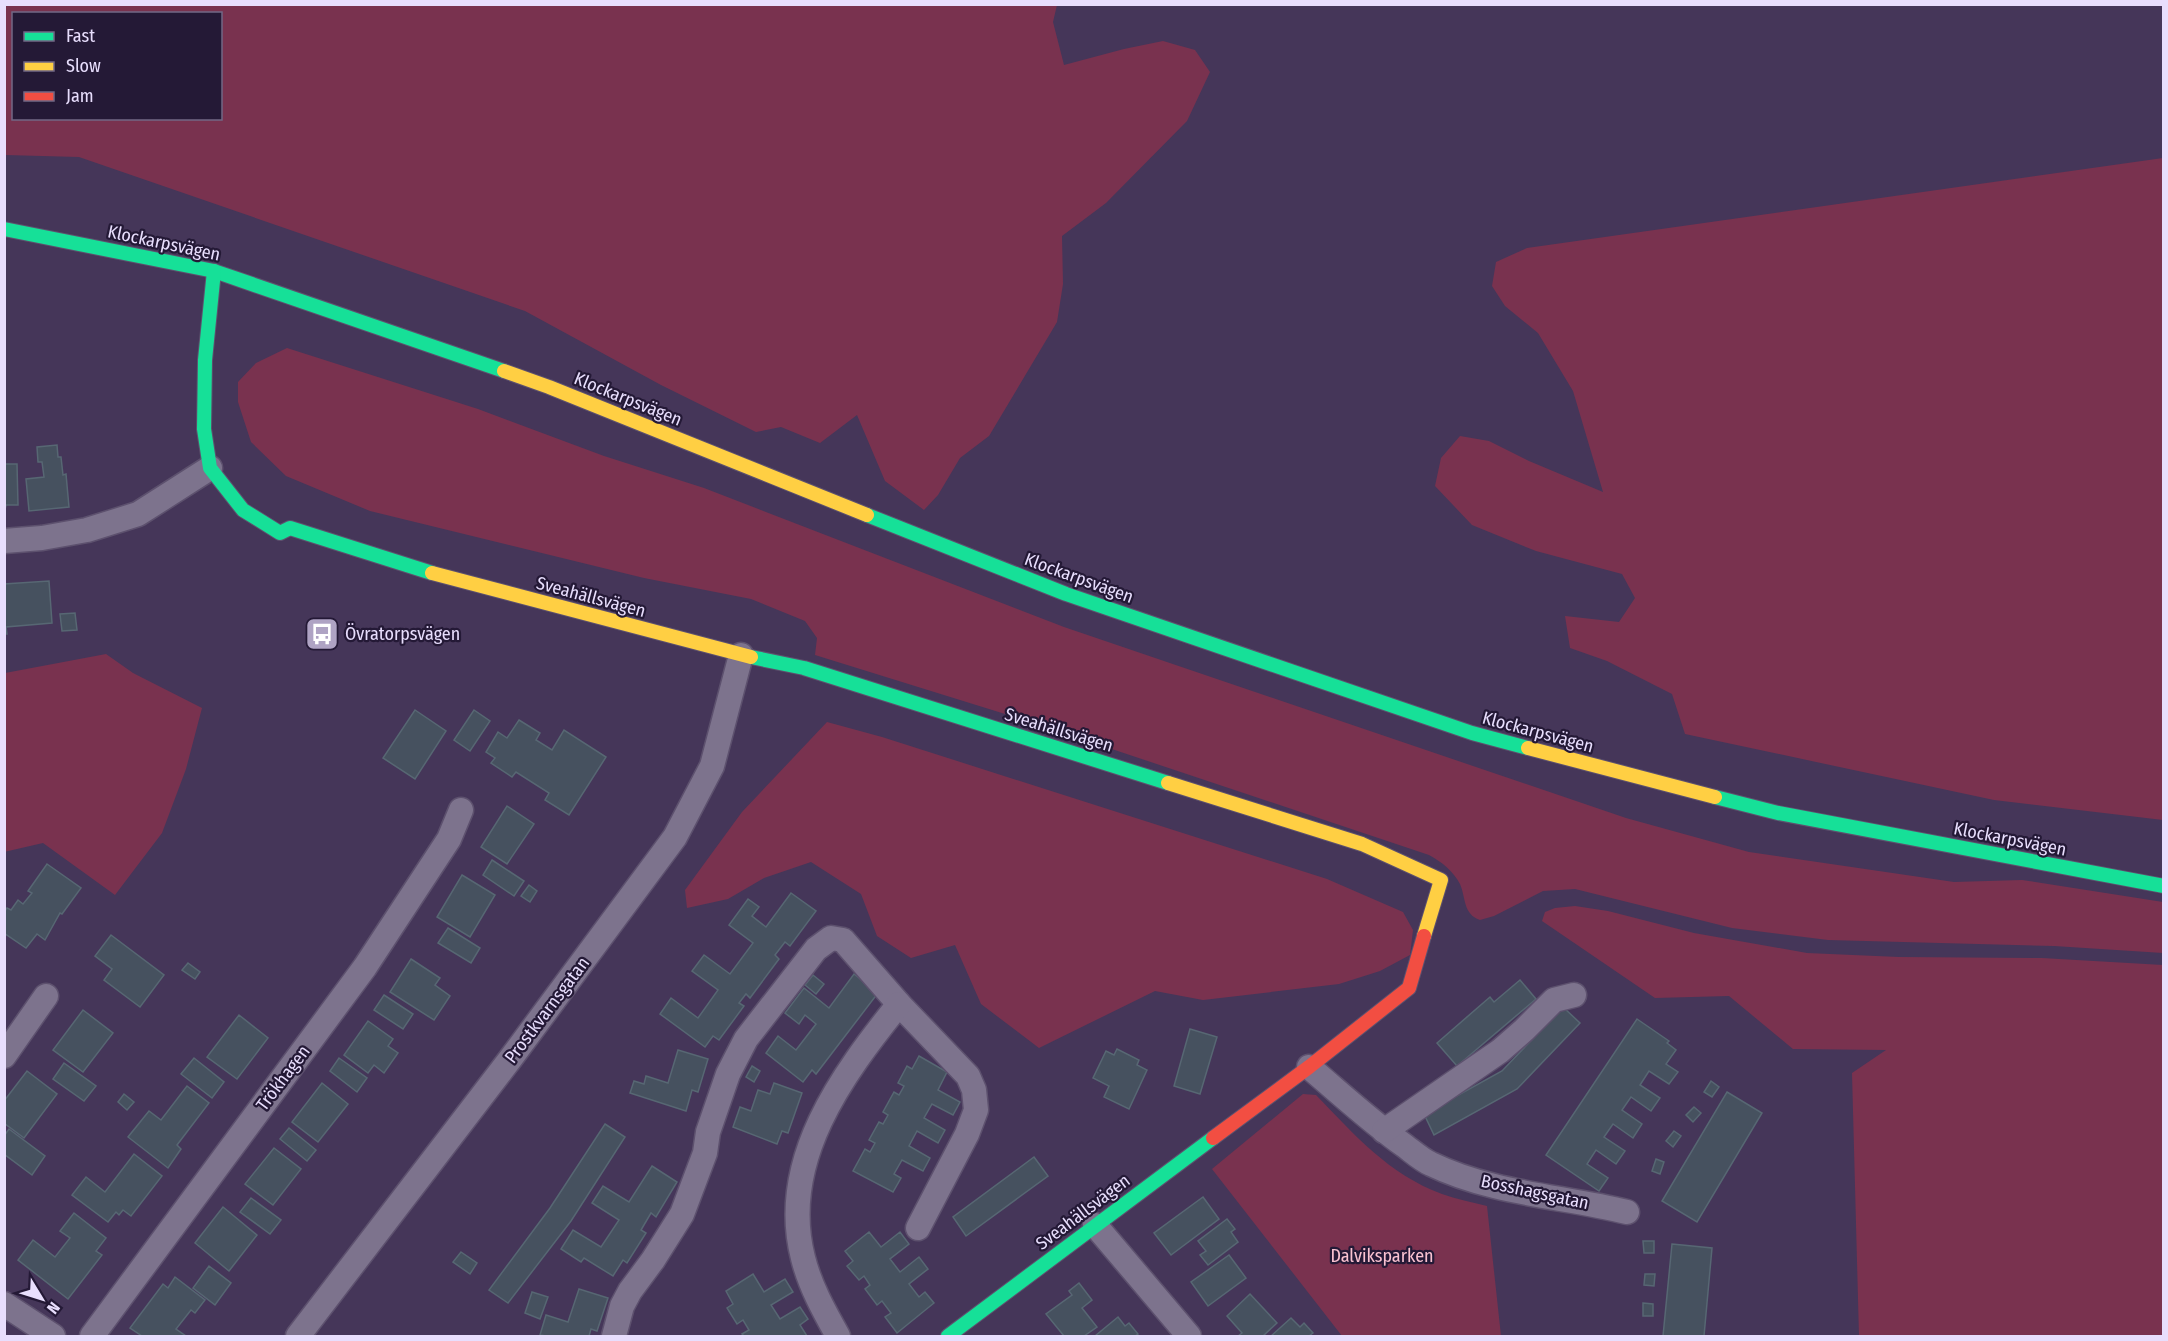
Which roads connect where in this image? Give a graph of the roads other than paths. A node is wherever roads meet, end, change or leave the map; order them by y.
1 (4, 229) edge
2 (214, 271) junction
3 (210, 468) junction
4 (4, 541) edge
5 (741, 655) junction
6 (461, 810) dead end
7 (2163, 886) edge
8 (1574, 995) dead end
9 (46, 996) dead end
10 (899, 1004) junction
11 (4, 1056) edge
12 (1309, 1067) junction
13 (1384, 1131) junction
14 (1627, 1212) dead end
15 (1095, 1225) junction
16 (918, 1228) dead end
17 (4, 1304) edge
18 (53, 1336) edge
19 (92, 1336) edge
20 (298, 1336) edge
21 (614, 1336) edge
22 (838, 1336) edge
23 (948, 1336) edge
24 (1189, 1336) edge

1 - 2 street, Klockarpsvägen
2 - 3 street, Sveahällsvägen
2 - 7 street, Klockarpsvägen
3 - 4 street
3 - 5 street, Sveahällsvägen
5 - 12 street, Sveahällsvägen
5 - 20 street, Prostkvarnsgatan
6 - 19 street, Trökhagen
8 - 13 street
9 - 11 street
10 - 16 street
10 - 21 street
10 - 22 street
12 - 13 street, Bosshagsgatan
12 - 15 street, Sveahällsvägen
13 - 14 street, Bosshagsgatan
15 - 23 street, Sveahällsvägen
15 - 24 street
17 - 18 street

